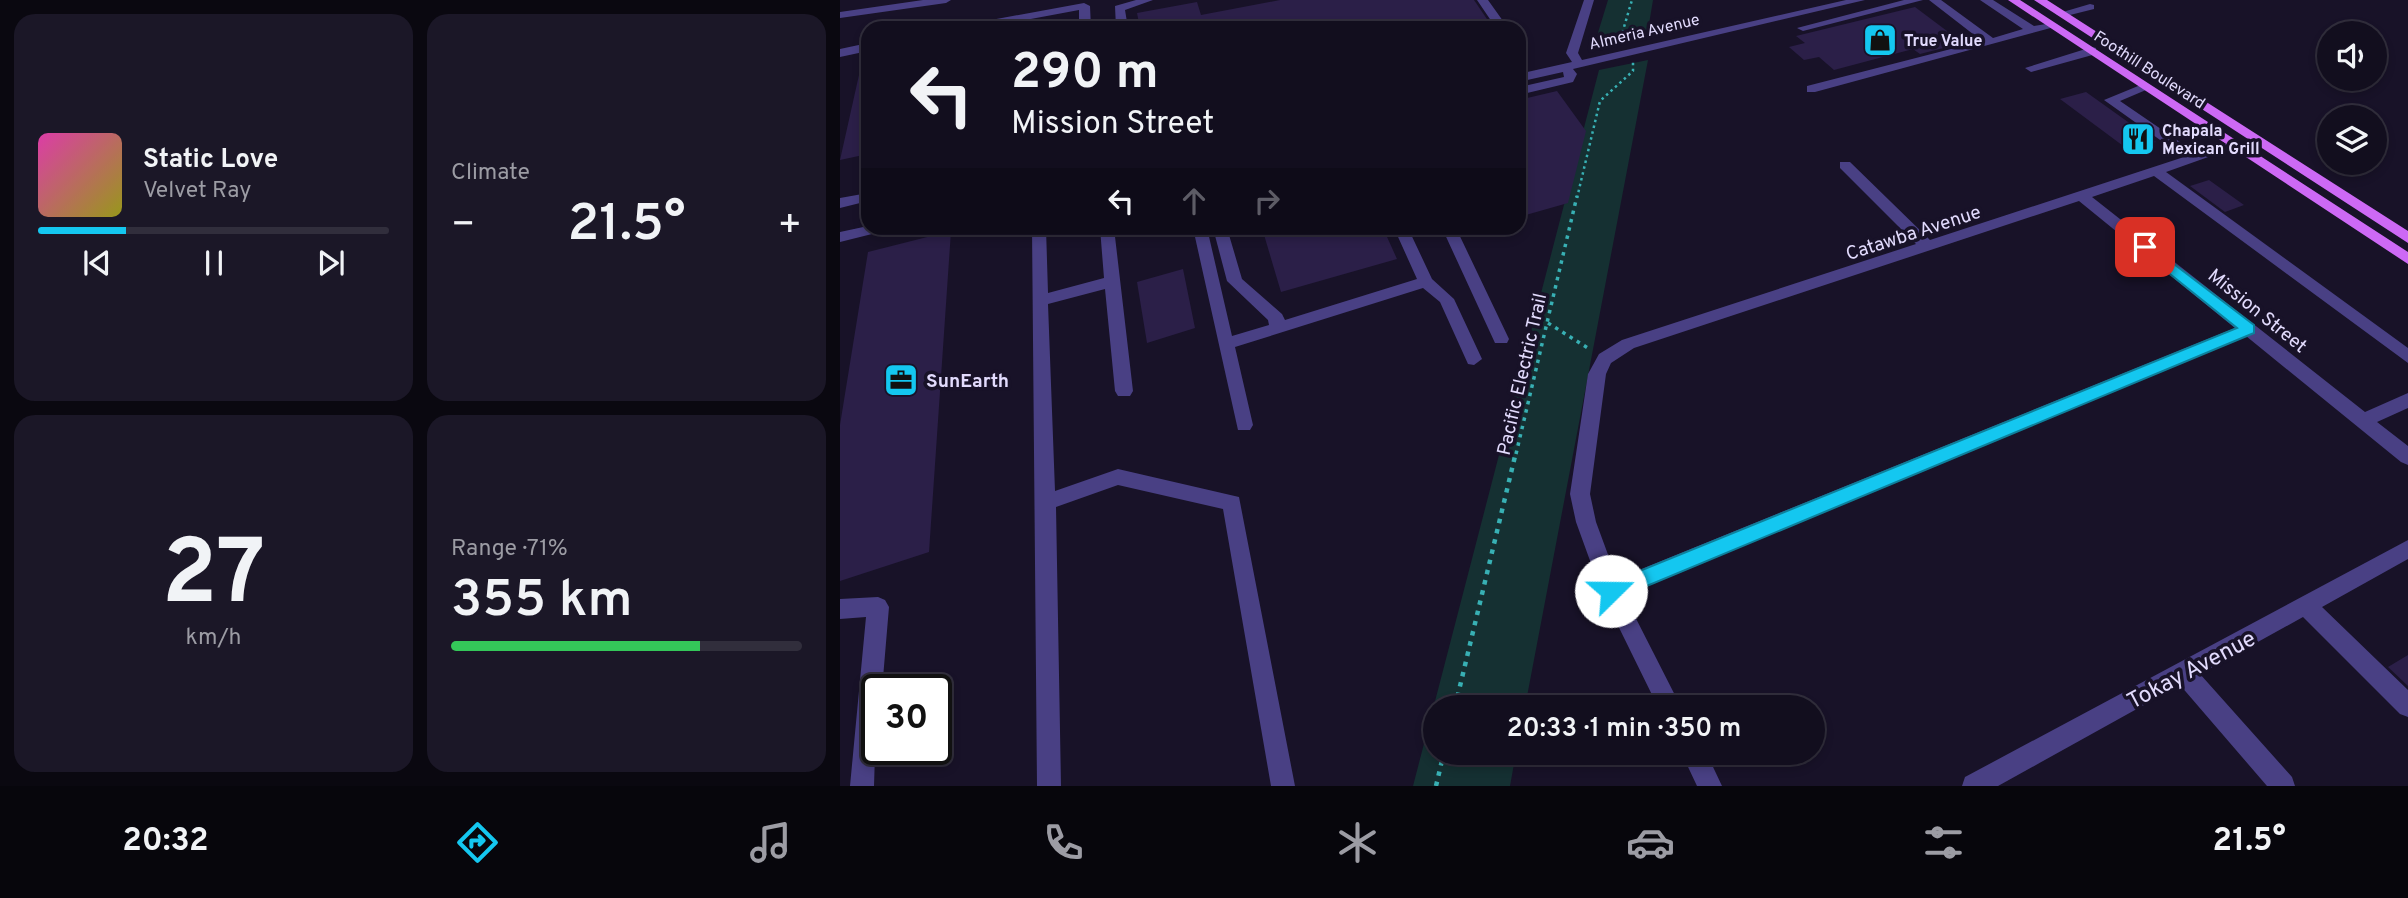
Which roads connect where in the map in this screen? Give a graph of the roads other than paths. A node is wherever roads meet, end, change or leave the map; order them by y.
1 (946, 0) edge
2 (1147, 0) edge
3 (1482, 0) edge
4 (1590, 0) edge
5 (1860, 0) edge
6 (1917, 0) edge
7 (1934, 0) edge
8 (1985, 0) edge
9 (2013, 0) edge
10 (2039, 0) edge
11 (1846, 3) junction
12 (2090, 7) dead end
13 (1859, 14) junction
14 (840, 15) edge
15 (2057, 20) junction
16 (1002, 21) edge
17 (1085, 21) edge
18 (1121, 21) edge
19 (1497, 21) edge
20 (1803, 28) dead end
21 (2032, 30) junction
22 (1991, 42) junction
23 (861, 49) edge
24 (2092, 51) junction
25 (840, 54) edge
26 (1580, 64) junction
27 (1565, 67) junction
28 (2031, 68) dead end
29 (1526, 74) edge
30 (2147, 87) junction
31 (1526, 89) edge
32 (1811, 89) dead end
33 (2235, 145) junction
34 (2195, 159) junction
35 (1846, 165) dead end
36 (2157, 172) junction
37 (2083, 197) junction
38 (861, 198) edge
39 (840, 203) edge
40 (861, 232) edge
41 (1039, 235) edge
42 (1108, 235) edge
43 (1202, 235) edge
44 (1222, 235) edge
45 (1404, 235) edge
46 (1452, 235) edge
47 (840, 237) edge
48 (2408, 238) edge
49 (1928, 247) junction
50 (2408, 259) edge
51 (1113, 281) junction
52 (1426, 282) junction
53 (1040, 301) junction
54 (1278, 328) junction
55 (2248, 329) junction
56 (1501, 338) dead end
57 (1226, 344) junction
58 (2408, 357) edge
59 (1474, 359) dead end
60 (1124, 391) dead end
61 (2408, 400) edge
62 (2363, 421) junction
63 (1244, 425) dead end
64 (2408, 457) edge
65 (1046, 502) junction
66 (2408, 549) edge
67 (1611, 591) junction
68 (2306, 606) junction
69 (840, 609) edge
70 (2184, 673) junction
71 (1664, 695) edge
72 (2408, 706) edge
73 (1700, 765) edge
74 (862, 786) edge
75 (1049, 786) edge
76 (1283, 786) edge
77 (1710, 786) edge
78 (1974, 786) edge
79 (2283, 786) edge

1 - 14 street
2 - 18 street
3 - 19 street
4 - 26 street
5 - 11 street, Almeria Avenue
6 - 13 street
7 - 22 street
8 - 21 street
9 - 15 main road, Foothill Boulevard
10 - 15 main road, Foothill Boulevard
11 - 13 street
11 - 26 street, Almeria Avenue
12 - 15 street
13 - 20 street
15 - 21 street
15 - 24 main road, Foothill Boulevard
15 - 48 main road, Foothill Boulevard
16 - 17 street
21 - 22 street
22 - 32 street
23 - 25 street
24 - 28 street
24 - 30 main road, Foothill Boulevard
26 - 27 street, Almeria Avenue
27 - 29 street, Almeria Avenue
27 - 31 street
30 - 33 main road, Foothill Boulevard
30 - 34 street
33 - 34 street, Catawba Avenue
33 - 50 main road, Foothill Boulevard
34 - 36 street, Catawba Avenue
35 - 49 street
36 - 37 street, Catawba Avenue
36 - 58 street
37 - 49 street, Catawba Avenue
37 - 55 street, Mission Street
38 - 39 street
40 - 47 street
41 - 53 street
42 - 51 street
43 - 57 street
44 - 54 street
45 - 52 street
46 - 56 street
49 - 67 street, Catawba Avenue
51 - 53 street
51 - 60 street
52 - 54 street
52 - 59 street
53 - 65 street
54 - 57 street
55 - 62 street, Mission Street
55 - 67 street
57 - 63 street
61 - 62 street
62 - 64 street, Mission Street
65 - 75 street
65 - 76 street
66 - 68 street, Tokay Avenue
67 - 71 street
68 - 70 street, Tokay Avenue
68 - 72 street
69 - 74 street
70 - 78 street, Tokay Avenue
70 - 79 street
73 - 77 street

